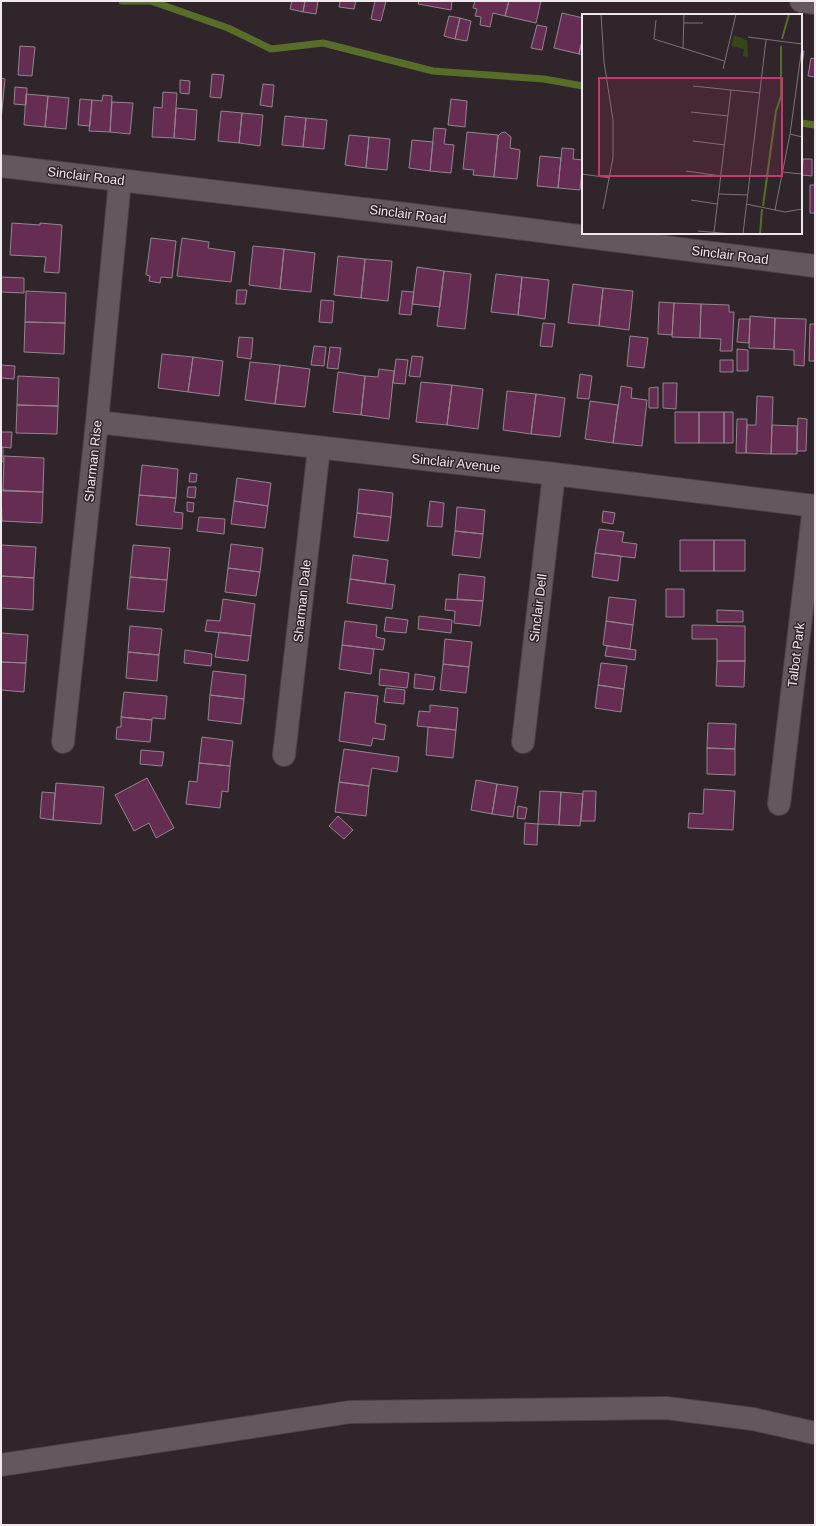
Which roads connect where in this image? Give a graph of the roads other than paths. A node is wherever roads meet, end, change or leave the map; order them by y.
1 (801, 1) edge
2 (815, 3) edge
3 (1, 166) edge
4 (120, 180) junction
5 (815, 266) edge
6 (97, 422) junction
7 (319, 448) junction
8 (554, 474) junction
9 (815, 506) edge
10 (63, 742) dead end
11 (523, 742) dead end
12 (284, 755) dead end
13 (779, 804) dead end
14 (815, 1433) edge
15 (1, 1465) edge

1 - 2 street
3 - 4 street, Sinclair Road
4 - 5 street, Sinclair Road
4 - 6 street, Sharman Rise
6 - 7 street, Sinclair Avenue
6 - 10 street, Sharman Rise
7 - 8 street, Sinclair Avenue
7 - 12 street, Sharman Dale
8 - 9 street, Sinclair Avenue
8 - 11 street, Sinclair Dell
9 - 13 street, Talbot Park
14 - 15 street

